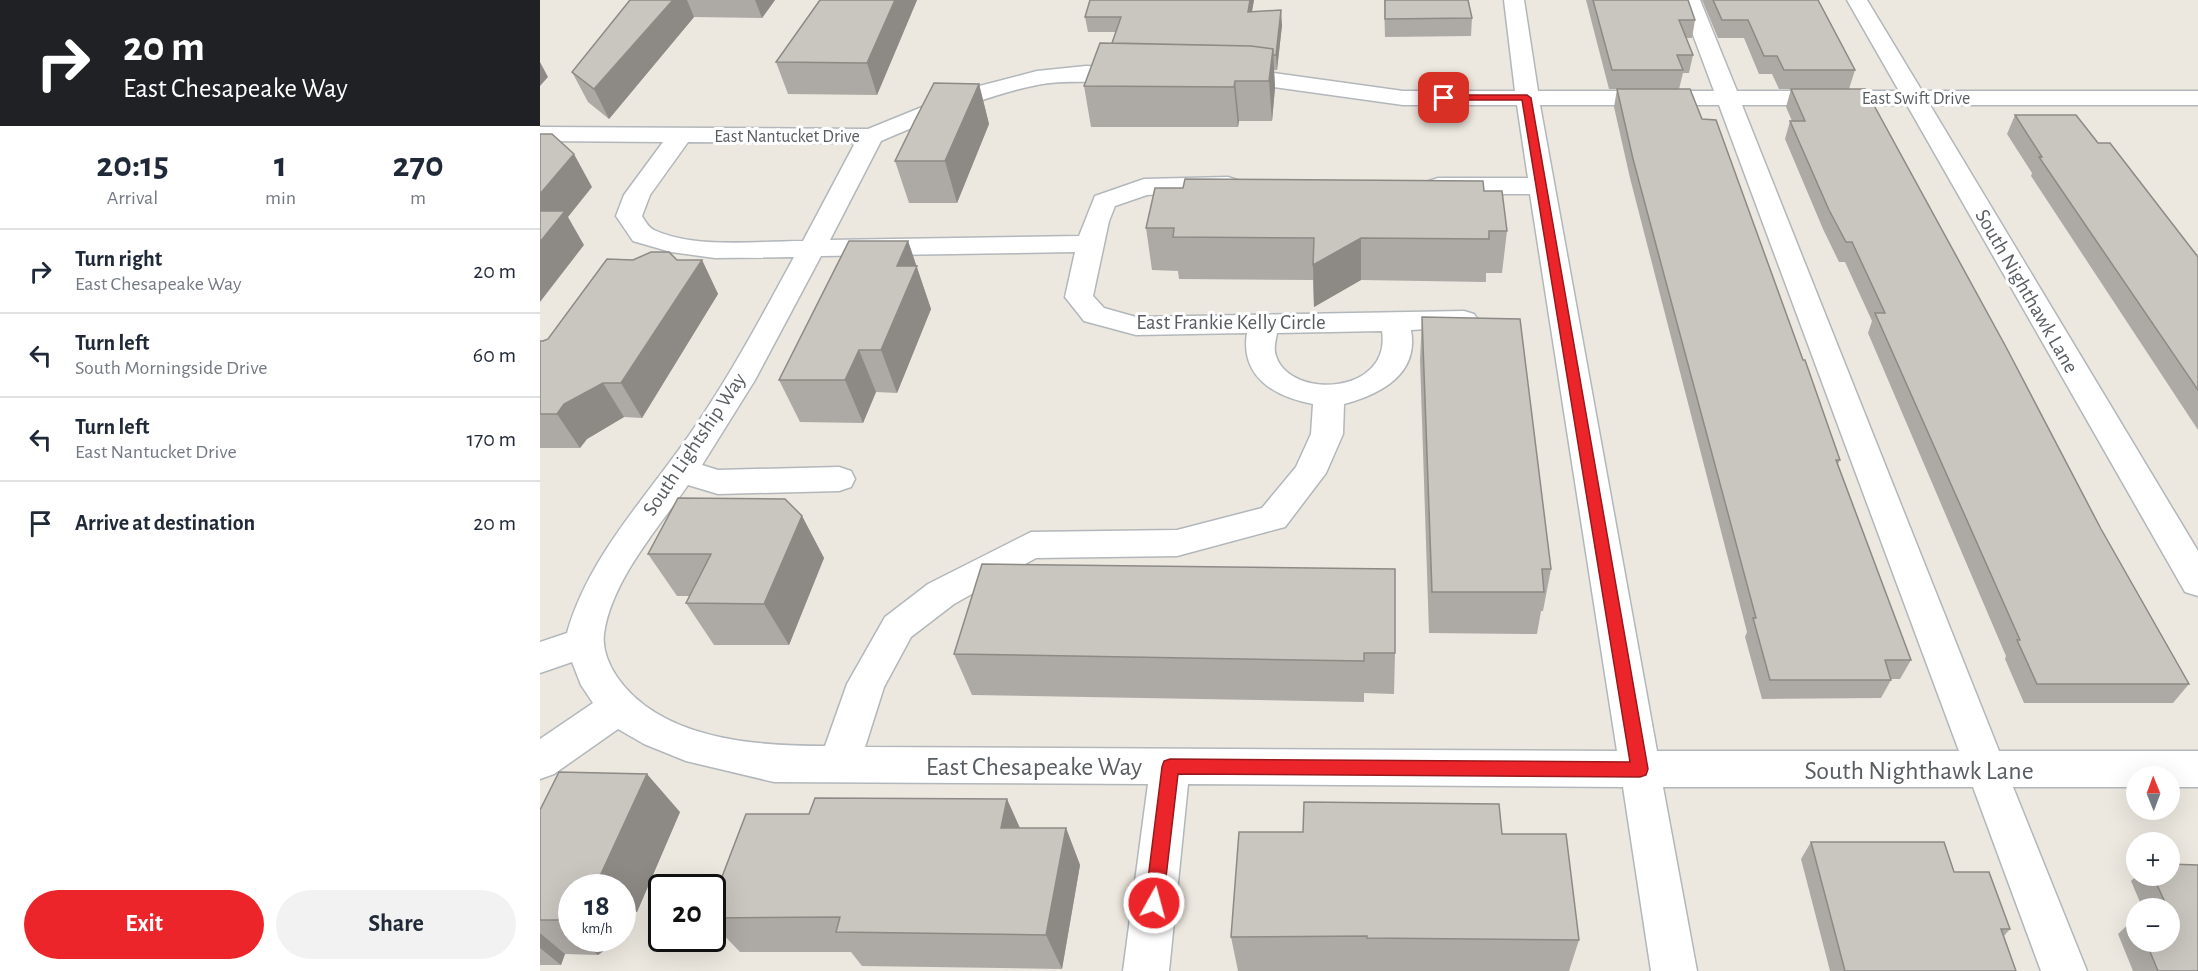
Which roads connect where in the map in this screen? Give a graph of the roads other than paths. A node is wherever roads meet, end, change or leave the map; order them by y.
1 (1514, 0) edge
2 (1690, 0) edge
3 (1857, 0) edge
4 (1155, 73) edge
5 (1212, 73) edge
6 (1527, 98) junction
7 (1728, 98) junction
8 (1914, 98) junction
9 (2198, 98) edge
10 (540, 134) edge
11 (680, 136) junction
12 (871, 136) junction
13 (1257, 185) edge
14 (1411, 186) edge
15 (1541, 186) junction
16 (1090, 244) junction
17 (811, 250) junction
18 (1395, 320) junction
19 (1464, 320) edge
20 (1263, 324) junction
21 (1329, 396) junction
22 (681, 471) junction
23 (839, 479) dead end
24 (2198, 582) edge
25 (585, 642) junction
26 (540, 658) edge
27 (618, 707) junction
28 (540, 761) edge
29 (839, 764) junction
30 (1170, 767) junction
31 (1640, 769) junction
32 (2198, 769) edge
33 (1986, 770) junction
34 (1146, 971) edge
35 (1674, 971) edge
36 (2064, 971) edge

1 - 6 street
2 - 7 street
3 - 8 street, South Nighthawk Lane
4 - 12 street, East Nantucket Drive
5 - 6 street
6 - 7 street, East Swift Drive
6 - 15 street
7 - 8 street, East Swift Drive
7 - 33 street
8 - 9 street, East Swift Drive
8 - 24 street, South Nighthawk Lane
10 - 11 street, East Nantucket Drive
11 - 12 street, East Nantucket Drive
11 - 17 street
12 - 17 street, South Lightship Way
13 - 16 street, East Frankie Kelly Circle
14 - 15 street
15 - 31 street
16 - 17 street
16 - 20 street, East Frankie Kelly Circle
17 - 22 street, South Lightship Way
18 - 19 street, East Frankie Kelly Circle
18 - 20 street, East Frankie Kelly Circle
18 - 21 street
20 - 21 street
21 - 29 street
22 - 23 street
22 - 25 street, South Lightship Way
25 - 26 street
25 - 27 street
27 - 28 street
27 - 29 street, East Chesapeake Way
29 - 30 street, East Chesapeake Way
30 - 31 street, East Chesapeake Way
30 - 34 street
31 - 33 street, South Nighthawk Lane
31 - 35 street
32 - 33 street, South Nighthawk Lane
33 - 36 street

